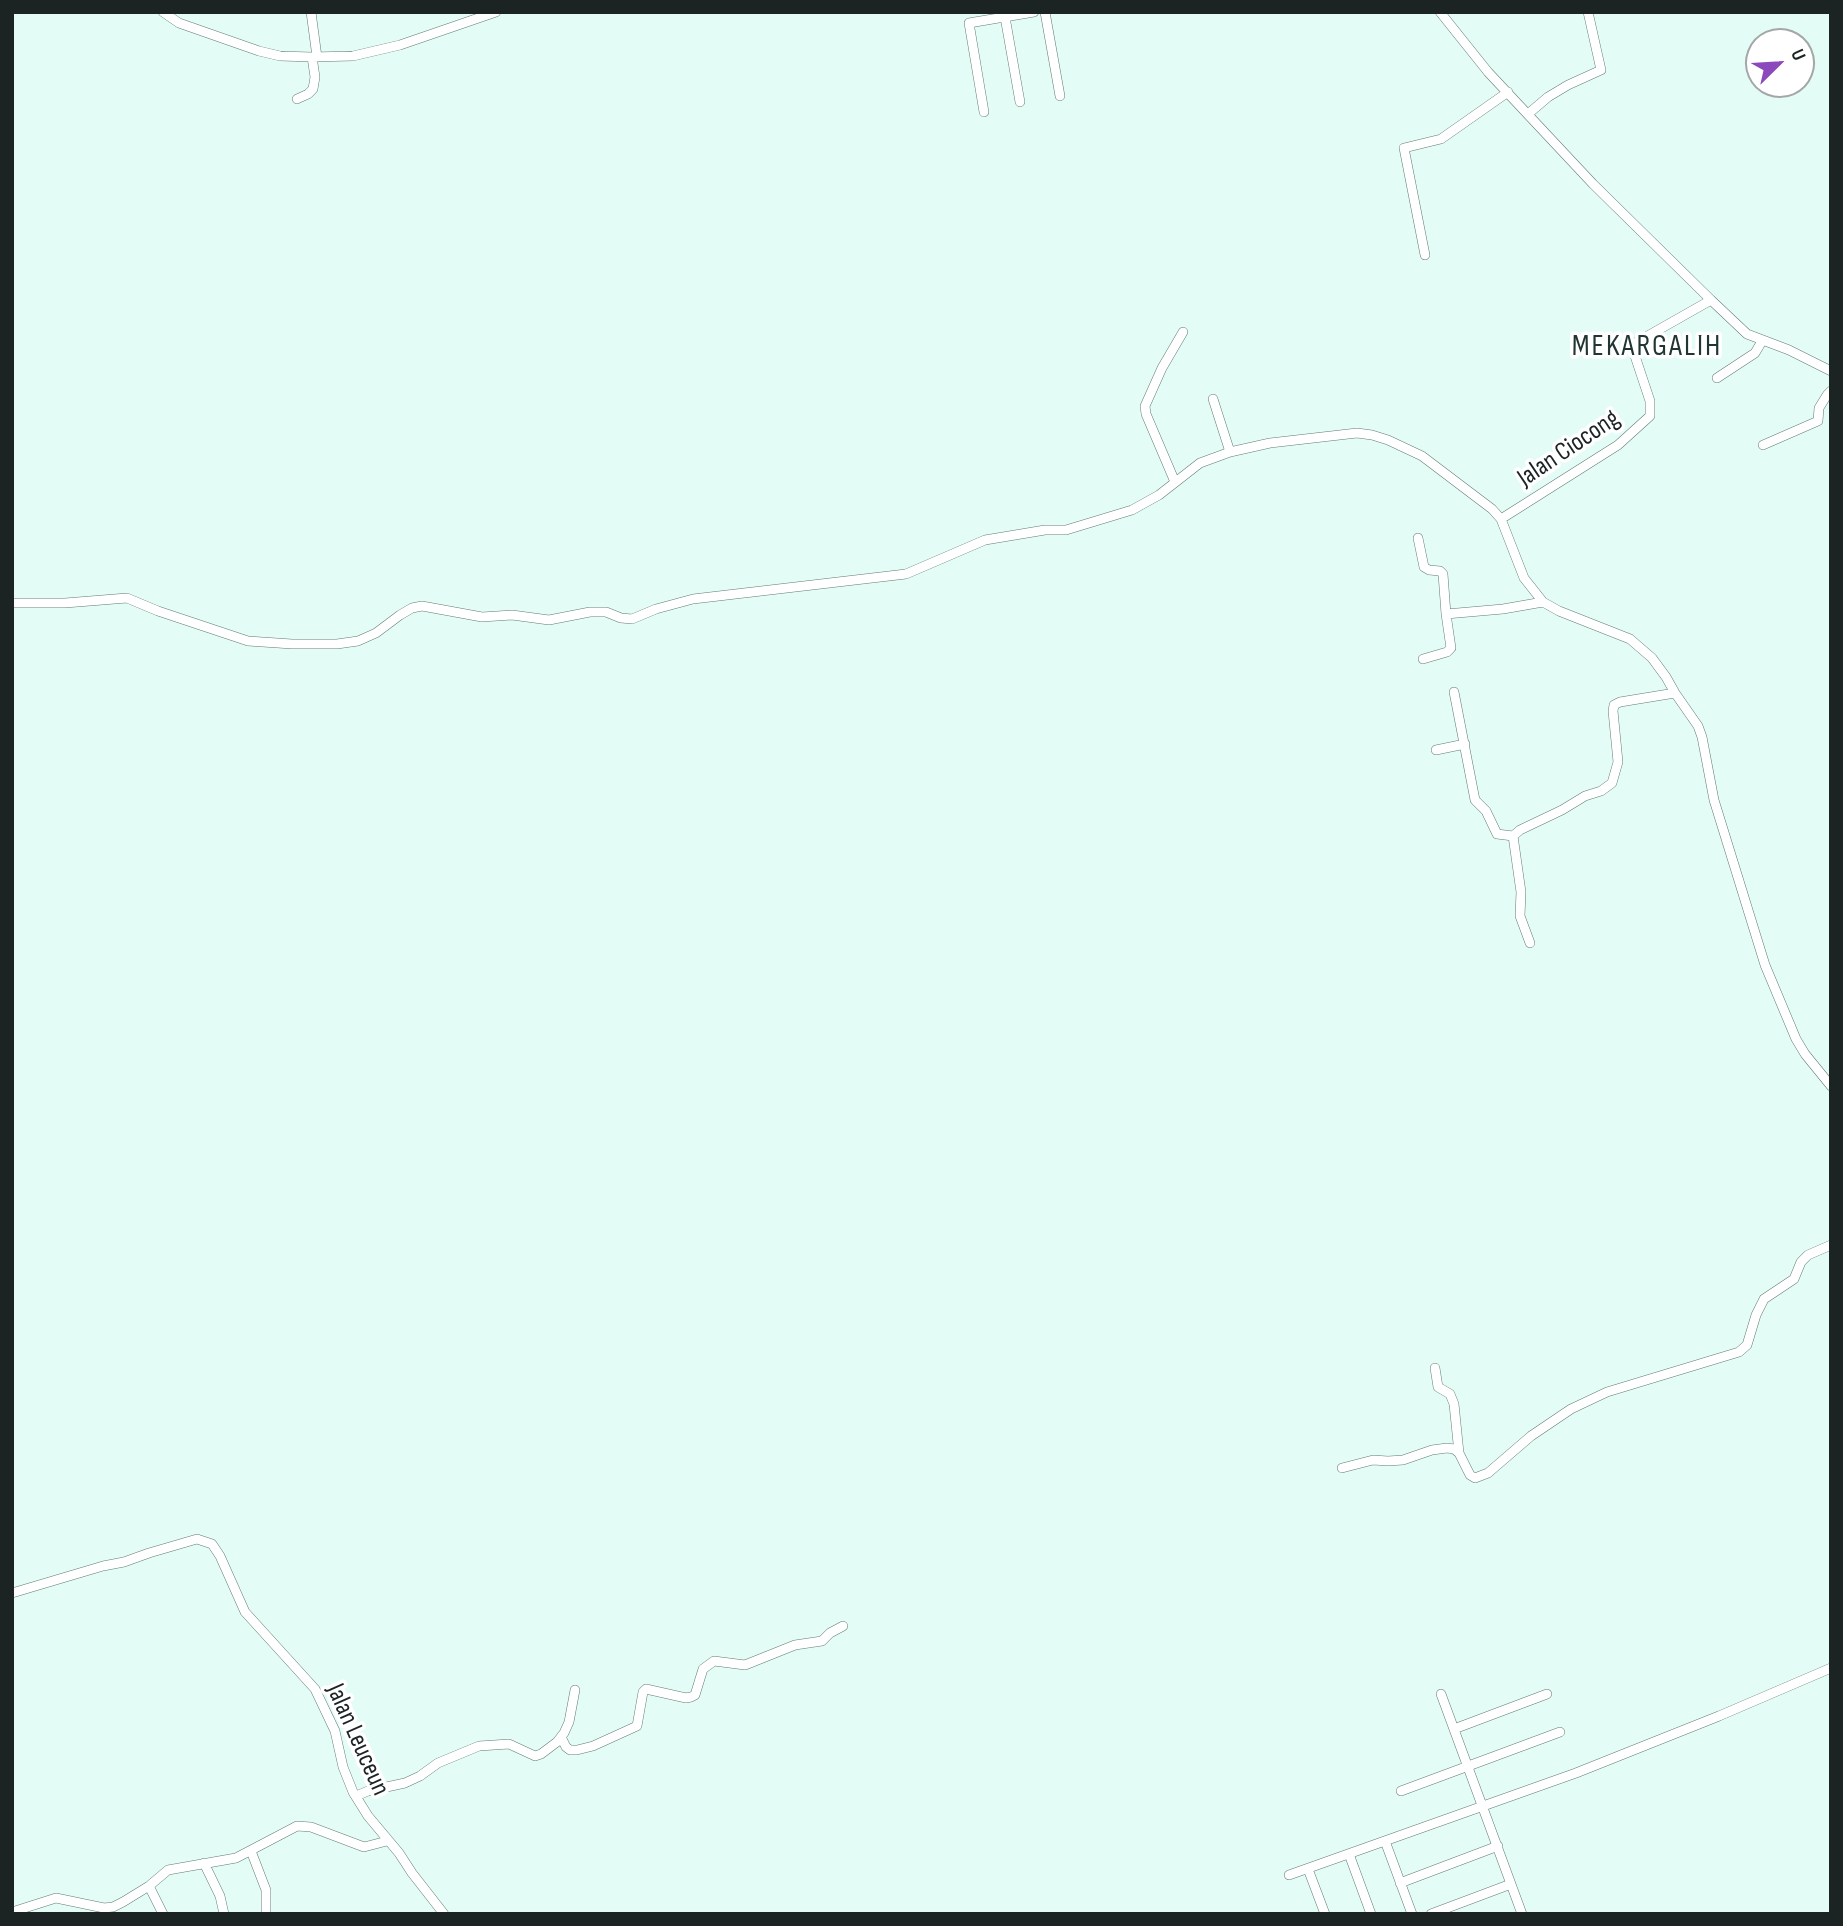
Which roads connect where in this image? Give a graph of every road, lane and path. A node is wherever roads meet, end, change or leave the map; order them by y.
1 (163, 12) edge
2 (311, 12) edge
3 (496, 12) edge
4 (1034, 12) edge
5 (1045, 12) edge
6 (1440, 12) edge
7 (1588, 12) edge
8 (1005, 17) junction
9 (315, 57) junction
10 (1508, 92) junction
11 (1060, 96) dead end
12 (297, 99) dead end
13 (1020, 102) dead end
14 (984, 112) dead end
15 (1528, 114) junction
16 (1425, 256) dead end
17 (1711, 300) junction
18 (1183, 332) dead end
19 (1762, 341) junction
20 (1831, 371) edge
21 (1717, 379) dead end
22 (1831, 391) edge
23 (1213, 399) dead end
24 (1763, 445) dead end
25 (1230, 452) junction
26 (1175, 482) junction
27 (1501, 519) junction
28 (1418, 538) dead end
29 (1542, 602) junction
30 (12, 603) edge
31 (1446, 614) junction
32 (1423, 659) dead end
33 (1454, 692) dead end
34 (1675, 694) junction
35 (1465, 744) junction
36 (1436, 750) dead end
37 (1513, 836) junction
38 (1530, 943) dead end
39 (1831, 1086) edge
40 (1831, 1245) edge
41 (1435, 1368) dead end
42 (1459, 1453) junction
43 (1342, 1468) dead end
44 (12, 1593) edge
45 (843, 1626) dead end
46 (1831, 1668) edge
47 (575, 1690) dead end
48 (1441, 1694) dead end
49 (1547, 1694) dead end
50 (1454, 1729) junction
51 (1560, 1732) dead end
52 (561, 1737) junction
53 (1468, 1766) junction
54 (1401, 1791) dead end
55 (356, 1796) junction
56 (1483, 1807) junction
57 (387, 1841) junction
58 (1385, 1841) junction
59 (1498, 1846) junction
60 (251, 1851) junction
61 (1349, 1854) junction
62 (204, 1863) junction
63 (1308, 1869) junction
64 (1289, 1875) dead end
65 (1400, 1883) junction
66 (1511, 1884) junction
67 (149, 1886) junction
68 (12, 1912) edge
69 (163, 1914) edge
70 (224, 1914) edge
71 (267, 1914) edge
72 (444, 1914) edge
73 (1325, 1914) edge
74 (1371, 1914) edge
75 (1412, 1914) edge
76 (1431, 1914) edge
77 (1522, 1914) edge

1 - 9 street
2 - 9 street
3 - 9 street
4 - 8 street
5 - 11 street
6 - 10 street
7 - 15 street
8 - 13 street
8 - 14 street
9 - 12 street
10 - 15 street
10 - 16 street
15 - 17 street
17 - 19 street
17 - 27 street, Jalan Ciocong
18 - 26 street
19 - 20 street
19 - 21 street
22 - 24 street
23 - 25 street
25 - 26 street
25 - 27 street
26 - 30 street
27 - 29 street
28 - 31 street
29 - 31 street
29 - 34 street
31 - 32 street
33 - 35 street
34 - 37 street
34 - 39 street
35 - 36 street
35 - 37 street
37 - 38 street
40 - 42 street
41 - 42 street
42 - 43 street
44 - 55 street, Jalan Leuceun
45 - 52 street
46 - 56 street
47 - 52 street
48 - 50 street
49 - 50 street
50 - 53 street
51 - 53 street
52 - 55 street
53 - 54 street
53 - 56 street
55 - 57 street, Jalan Leuceun
56 - 58 street
56 - 59 street
57 - 60 street
57 - 72 street, Jalan Leuceun
58 - 61 street
58 - 65 street
59 - 65 street
59 - 66 street
60 - 62 street
60 - 71 street
61 - 63 street
61 - 74 street
62 - 67 street
62 - 70 street
63 - 64 street
63 - 73 street
65 - 75 street
66 - 76 street
66 - 77 street
67 - 68 street
67 - 69 street

